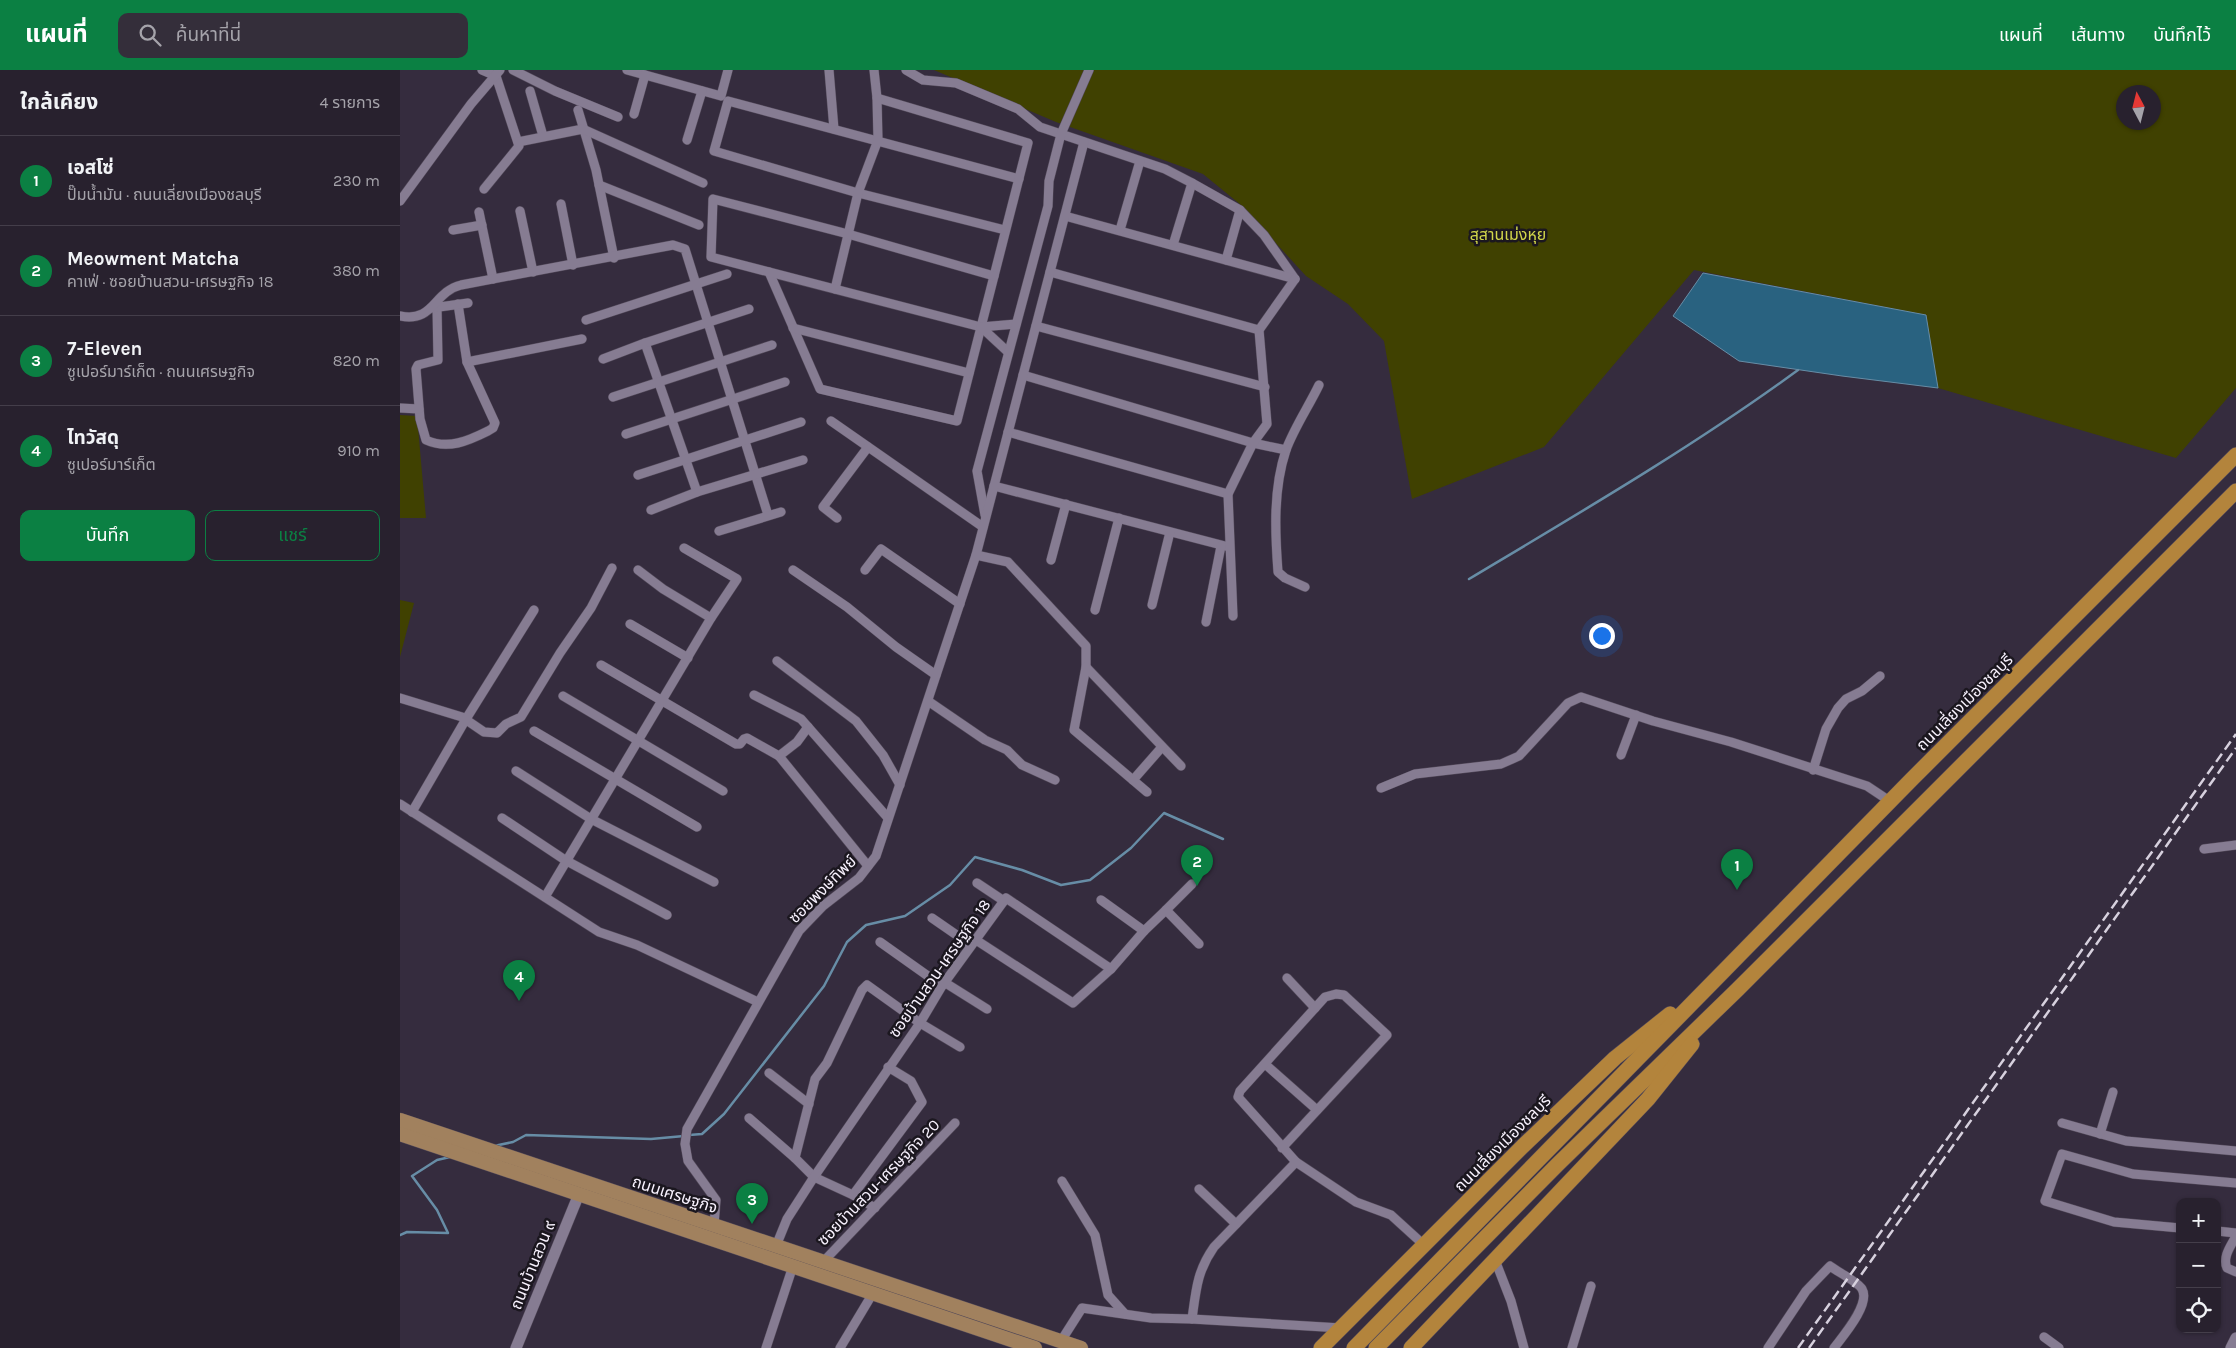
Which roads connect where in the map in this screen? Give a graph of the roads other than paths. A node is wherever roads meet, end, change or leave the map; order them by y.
1 (482, 70) edge
2 (513, 70) edge
3 (627, 70) edge
4 (728, 70) edge
5 (829, 70) edge
6 (874, 70) edge
7 (906, 70) edge
8 (1090, 70) edge
9 (498, 73) edge
10 (650, 74) edge
11 (530, 90) dead end
12 (702, 91) junction
13 (877, 98) junction
14 (578, 110) dead end
15 (634, 114) dead end
16 (618, 117) dead end
17 (583, 129) junction
18 (834, 129) junction
19 (1061, 134) junction
20 (543, 136) junction
21 (687, 140) dead end
22 (878, 140) junction
23 (518, 142) junction
24 (1084, 142) junction
25 (1140, 161) junction
26 (1019, 179) junction
27 (704, 183) dead end
28 (1192, 183) junction
29 (599, 185) junction
30 (484, 189) dead end
31 (858, 192) junction
32 (400, 201) edge
33 (561, 204) dead end
34 (1240, 210) junction
35 (520, 211) dead end
36 (480, 212) dead end
37 (1065, 216) junction
38 (482, 225) junction
39 (699, 225) dead end
40 (453, 230) dead end
41 (1005, 230) junction
42 (1120, 230) junction
43 (848, 234) junction
44 (1173, 245) junction
45 (614, 258) junction
46 (1226, 260) junction
47 (573, 265) junction
48 (533, 272) junction
49 (769, 272) junction
50 (1050, 272) junction
51 (726, 274) dead end
52 (994, 276) junction
53 (493, 279) junction
54 (1295, 279) junction
55 (696, 285) junction
56 (835, 289) junction
57 (468, 303) dead end
58 (458, 304) junction
59 (435, 307) junction
60 (749, 309) dead end
61 (400, 316) edge
62 (586, 320) dead end
63 (710, 322) junction
64 (1016, 324) junction
65 (1036, 326) junction
66 (981, 327) junction
67 (793, 328) junction
68 (1259, 330) junction
69 (582, 339) dead end
70 (645, 343) junction
71 (772, 345) dead end
72 (1008, 352) junction
73 (603, 360) dead end
74 (467, 362) junction
75 (722, 362) junction
76 (969, 373) junction
77 (1023, 375) junction
78 (659, 382) junction
79 (785, 382) dead end
80 (1319, 385) dead end
81 (1265, 387) junction
82 (613, 397) dead end
83 (733, 400) junction
84 (400, 408) edge
85 (419, 409) junction
86 (672, 419) junction
87 (831, 421) dead end
88 (801, 422) dead end
89 (1008, 432) junction
90 (626, 434) dead end
91 (745, 440) junction
92 (1253, 443) junction
93 (868, 447) junction
94 (1286, 450) junction
95 (2236, 454) edge
96 (685, 459) junction
97 (803, 460) dead end
98 (638, 475) dead end
99 (756, 475) junction
100 (994, 486) junction
101 (2236, 491) edge
102 (697, 492) junction
103 (1228, 494) junction
104 (1066, 504) junction
105 (650, 510) dead end
106 (781, 512) dead end
107 (768, 515) junction
108 (837, 518) dead end
109 (986, 518) junction
110 (1119, 518) junction
111 (983, 527) junction
112 (719, 531) dead end
113 (1170, 532) junction
114 (1225, 546) junction
115 (684, 548) dead end
116 (976, 555) junction
117 (1051, 560) dead end
118 (612, 568) dead end
119 (638, 570) dead end
120 (793, 570) dead end
121 (865, 570) dead end
122 (1305, 587) dead end
123 (960, 604) junction
124 (1152, 605) dead end
125 (534, 610) dead end
126 (1095, 610) dead end
127 (1233, 616) dead end
128 (710, 618) junction
129 (1206, 622) dead end
130 (630, 624) dead end
131 (688, 658) junction
132 (776, 661) dead end
133 (601, 665) dead end
134 (1086, 667) junction
135 (936, 675) junction
136 (1880, 676) dead end
137 (754, 695) dead end
138 (563, 696) dead end
139 (400, 698) edge
140 (662, 701) junction
141 (928, 701) junction
142 (1636, 715) junction
143 (466, 719) junction
144 (808, 727) junction
145 (534, 732) dead end
146 (638, 740) junction
147 (1162, 747) junction
148 (779, 756) junction
149 (1620, 756) dead end
150 (1181, 766) dead end
151 (516, 770) dead end
152 (1813, 770) junction
153 (615, 779) junction
154 (1055, 780) dead end
155 (1133, 780) junction
156 (900, 785) junction
157 (1381, 788) dead end
158 (724, 791) dead end
159 (1147, 792) dead end
160 (1891, 802) junction
161 (400, 804) edge
162 (412, 812) junction
163 (502, 818) dead end
164 (888, 818) junction
165 (590, 819) junction
166 (697, 827) dead end
167 (2236, 845) edge
168 (2204, 849) dead end
169 (565, 860) junction
170 (868, 866) junction
171 (714, 882) dead end
172 (977, 883) dead end
173 (1192, 884) dead end
174 (545, 897) junction
175 (1101, 900) dead end
176 (1004, 901) junction
177 (1166, 910) junction
178 (667, 915) dead end
179 (932, 918) dead end
180 (1144, 931) junction
181 (880, 942) dead end
182 (974, 943) junction
183 (1199, 944) dead end
184 (1111, 969) junction
185 (1718, 976) junction
186 (1287, 978) dead end
187 (943, 984) junction
188 (1738, 989) junction
189 (758, 1002) junction
190 (1315, 1008) junction
191 (987, 1009) dead end
192 (920, 1023) junction
193 (960, 1047) dead end
194 (1265, 1064) junction
195 (888, 1067) junction
196 (769, 1073) dead end
197 (2113, 1092) dead end
198 (809, 1104) junction
199 (1317, 1110) junction
200 (749, 1118) dead end
201 (400, 1120) edge
202 (955, 1123) dead end
203 (2062, 1123) dead end
204 (400, 1134) edge
205 (2100, 1134) junction
206 (1282, 1148) junction
207 (2236, 1151) edge
208 (795, 1158) junction
209 (1553, 1158) junction
210 (1296, 1162) junction
211 (814, 1177) junction
212 (1062, 1181) dead end
213 (2236, 1183) edge
214 (581, 1188) junction
215 (1199, 1189) dead end
216 (853, 1195) junction
217 (875, 1208) junction
218 (1236, 1224) junction
219 (714, 1225) junction
220 (2176, 1228) edge
221 (2221, 1232) edge
222 (2236, 1234) edge
223 (1424, 1245) junction
224 (776, 1246) junction
225 (1495, 1260) junction
226 (823, 1262) junction
227 (793, 1266) junction
228 (2236, 1272) edge
229 (1591, 1286) dead end
230 (873, 1294) junction
231 (972, 1311) junction
232 (1125, 1314) junction
233 (1192, 1319) junction
234 (967, 1325) junction
235 (1341, 1328) junction
236 (2044, 1337) dead end
237 (2236, 1338) edge
238 (1061, 1341) junction
239 (516, 1348) edge
240 (766, 1348) edge
241 (840, 1348) edge
242 (1035, 1348) edge
243 (1081, 1348) edge
244 (1322, 1348) edge
245 (1354, 1348) edge
246 (1376, 1348) edge
247 (1411, 1348) edge
248 (1524, 1348) edge
249 (1572, 1348) edge
250 (1768, 1348) edge
251 (1834, 1348) edge
252 (2059, 1348) edge
253 (2232, 1348) edge

1 - 9 street
2 - 16 street
3 - 10 street
4 - 12 street
5 - 18 street
6 - 13 street
7 - 19 street
8 - 19 street
9 - 23 street
9 - 32 street
10 - 12 street
10 - 15 street
11 - 20 street
12 - 21 street
13 - 22 street
13 - 26 street
14 - 17 street
17 - 20 street
17 - 27 street
17 - 29 street
18 - 22 street
18 - 31 street
19 - 24 street
19 - 64 street
20 - 23 street
22 - 26 street
22 - 31 street
23 - 30 street
24 - 25 street
24 - 37 street, ซอยพงษ์ทิพย์
25 - 28 street
25 - 42 street
26 - 41 street
28 - 34 street
28 - 44 street
29 - 39 street
29 - 45 street
31 - 41 street
31 - 43 street
33 - 47 street
34 - 46 street
34 - 54 street
35 - 48 street
36 - 38 street
37 - 42 street
37 - 50 street, ซอยพงษ์ทิพย์
38 - 40 street
38 - 53 street
41 - 52 street
42 - 44 street
43 - 49 street
43 - 52 street
43 - 56 street
44 - 46 street
45 - 47 street
45 - 55 street
46 - 54 street
47 - 48 street
48 - 53 street
49 - 56 street
49 - 67 street
50 - 65 street, ซอยพงษ์ทิพย์
50 - 68 street
51 - 55 street
52 - 66 street
53 - 59 street
54 - 68 street
55 - 62 street
55 - 63 street
56 - 66 street
57 - 58 street
58 - 59 street
58 - 74 street
59 - 61 street
59 - 85 street
60 - 63 street
63 - 70 street
63 - 75 street
64 - 66 street
64 - 72 street
65 - 77 street, ซอยพงษ์ทิพย์
65 - 81 street
66 - 72 street
66 - 76 street
67 - 76 street
67 - 76 street
68 - 81 street
69 - 74 street
70 - 73 street
70 - 78 street
71 - 75 street
72 - 109 street
74 - 85 street
75 - 78 street
75 - 83 street
77 - 89 street, ซอยพงษ์ทิพย์
77 - 92 street
78 - 82 street
78 - 86 street
79 - 83 street
80 - 94 street
81 - 92 street
83 - 86 street
83 - 91 street
84 - 85 street
86 - 90 street
86 - 96 street
87 - 93 street
88 - 91 street
89 - 100 street, ซอยพงษ์ทิพย์
89 - 103 street
91 - 96 street
91 - 99 street
92 - 94 street
92 - 103 street
93 - 108 street
93 - 111 street
94 - 122 street
95 - 160 highway, ถนนเลี่ยงเมืองชลบุรี
96 - 98 street
96 - 102 street
97 - 99 street
99 - 102 street
99 - 107 street
100 - 104 street
100 - 109 street, ซอยพงษ์ทิพย์
101 - 188 highway, ถนนเลี่ยงเมืองชลบุรี
102 - 105 street
103 - 114 street
104 - 110 street
104 - 117 street
106 - 107 street
107 - 112 street
109 - 111 street, ซอยพงษ์ทิพย์
110 - 113 street
110 - 126 street
111 - 116 street, ซอยพงษ์ทิพย์
113 - 114 street
113 - 124 street
114 - 127 street
114 - 129 street
115 - 128 street
116 - 123 street, ซอยพงษ์ทิพย์
116 - 134 street
118 - 143 street
119 - 128 street
120 - 135 street
121 - 123 street
123 - 135 street, ซอยพงษ์ทิพย์
125 - 143 street
128 - 131 street
130 - 131 street
131 - 140 street
132 - 156 street
133 - 140 street
134 - 147 street
134 - 155 street
135 - 141 street, ซอยพงษ์ทิพย์
136 - 152 street
137 - 144 street
138 - 146 street
139 - 143 street
140 - 146 street
140 - 148 street
141 - 154 street
141 - 156 street, ซอยพงษ์ทิพย์
142 - 149 street
142 - 152 street
142 - 157 street
143 - 162 street
144 - 148 street
144 - 164 street
145 - 153 street
146 - 153 street
146 - 158 street
147 - 150 street
147 - 155 street
148 - 170 street
151 - 165 street
152 - 160 street
153 - 165 street
153 - 166 street
155 - 159 street
156 - 164 street, ซอยพงษ์ทิพย์
160 - 185 highway, ถนนเลี่ยงเมืองชลบุรี
161 - 162 street
162 - 174 street
163 - 169 street
164 - 170 street, ซอยพงษ์ทิพย์
165 - 169 street
165 - 171 street
167 - 168 street
169 - 174 street
169 - 178 street
170 - 189 street, ซอยพงษ์ทิพย์
172 - 176 street
173 - 177 street
174 - 189 street
175 - 180 street
176 - 182 street, ซอยบ้านสวน-เศรษฐกิจ 18
176 - 184 street, ซอยบ้านสวน-เศรษฐกิจ 18
177 - 180 street
177 - 183 street
179 - 182 street
180 - 184 street
181 - 187 street
182 - 184 street
182 - 187 street, ซอยบ้านสวน-เศรษฐกิจ 18
185 - 209 highway, ถนนเลี่ยงเมืองชลบุรี
185 - 223 highway, ถนนเลี่ยงเมืองชลบุรี
186 - 190 street
187 - 191 street
187 - 192 street, ซอยบ้านสวน-เศรษฐกิจ 18
188 - 209 highway, ถนนเลี่ยงเมืองชลบุรี
188 - 225 highway, ถนนเลี่ยงเมืองชลบุรี
189 - 219 street, ซอยพงษ์ทิพย์
190 - 194 street
190 - 199 street
192 - 193 street
192 - 195 street, ซอยบ้านสวน-เศรษฐกิจ 18
192 - 198 street
194 - 199 street
194 - 206 street
195 - 211 street, ซอยบ้านสวน-เศรษฐกิจ 18
195 - 216 street
196 - 198 street
197 - 205 street
198 - 208 street
199 - 206 street
200 - 208 street
201 - 214 main road, ถนนเศรษฐกิจ
202 - 217 street, ซอยบ้านสวน-เศรษฐกิจ 20
203 - 205 street
204 - 214 main road, ถนนเศรษฐกิจ
205 - 207 street
206 - 210 street
208 - 211 street
209 - 245 highway, ถนนเลี่ยงเมืองชลบุรี
209 - 246 highway, ถนนเลี่ยงเมืองชลบุรี
210 - 218 street
210 - 223 street
211 - 216 street
211 - 224 street, ซอยบ้านสวน-เศรษฐกิจ 18
212 - 232 street
213 - 220 street
214 - 219 main road, ถนนเศรษฐกิจ
214 - 227 main road, ถนนเศรษฐกิจ
214 - 239 street, ถนนบ้านสวน ๙
215 - 218 street
216 - 217 street
217 - 226 street, ซอยบ้านสวน-เศรษฐกิจ 20
218 - 233 street
219 - 224 main road, ถนนเศรษฐกิจ
221 - 222 street
222 - 228 street
223 - 235 highway, ถนนเลี่ยงเมืองชลบุรี
224 - 226 main road, ถนนเศรษฐกิจ
225 - 247 highway, ถนนเลี่ยงเมืองชลบุรี
225 - 248 street
226 - 231 main road, ถนนเศรษฐกิจ
227 - 230 main road, ถนนเศรษฐกิจ
227 - 240 street
229 - 249 street
230 - 234 main road, ถนนเศรษฐกิจ
230 - 241 street
231 - 234 main road
231 - 238 main road, ถนนเศรษฐกิจ
232 - 233 street
232 - 238 street
233 - 235 street
234 - 242 main road, ถนนเศรษฐกิจ
235 - 244 highway, ถนนเลี่ยงเมืองชลบุรี
236 - 252 street
237 - 253 street
238 - 243 main road, ถนนเศรษฐกิจ
250 - 251 street

